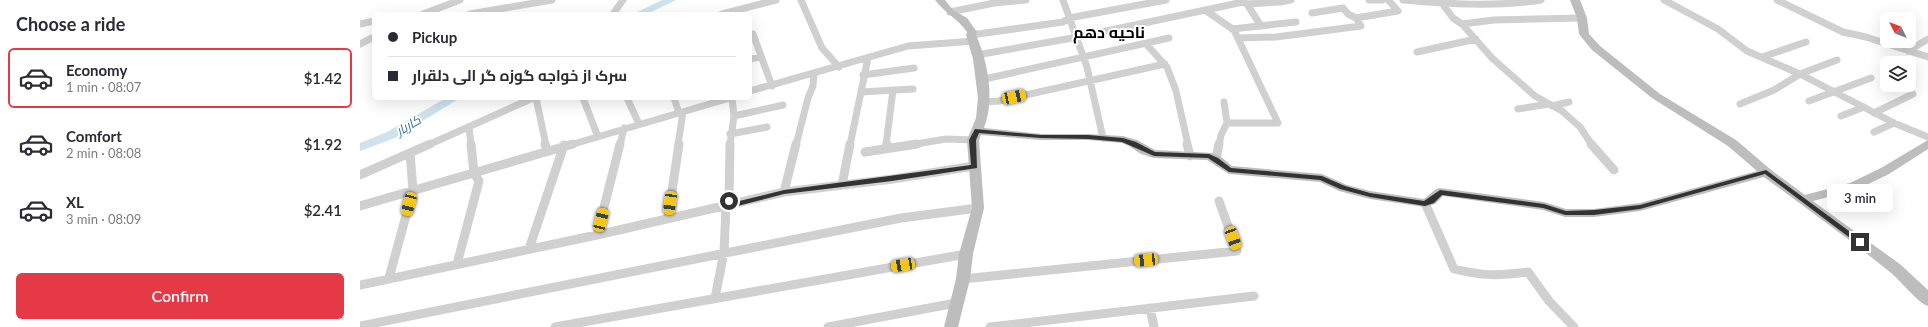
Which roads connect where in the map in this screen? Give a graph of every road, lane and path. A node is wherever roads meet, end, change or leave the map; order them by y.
1 (460, 0) edge
2 (552, 0) edge
3 (623, 0) edge
4 (776, 0) edge
5 (801, 0) edge
6 (940, 0) edge
7 (1026, 0) edge
8 (1063, 0) edge
9 (1166, 0) edge
10 (1291, 0) edge
11 (1369, 0) edge
12 (1382, 0) edge
13 (1388, 0) edge
14 (1403, 0) edge
15 (1470, 0) edge
16 (1538, 0) edge
17 (1575, 0) edge
18 (1664, 0) edge
19 (1777, 0) edge
20 (529, 2) edge
21 (1244, 2) edge
22 (1441, 2) junction
23 (1479, 5) junction
24 (1205, 10) junction
25 (741, 11) edge
26 (428, 12) edge
27 (480, 12) edge
28 (614, 12) edge
29 (950, 12) junction
30 (1312, 13) dead end
31 (1069, 18) junction
32 (1356, 18) junction
33 (1582, 18) junction
34 (372, 21) edge
35 (1296, 22) dead end
36 (360, 24) edge
37 (1462, 24) junction
38 (1261, 26) junction
39 (1232, 29) junction
40 (752, 34) edge
41 (1078, 37) junction
42 (372, 38) edge
43 (972, 38) junction
44 (1169, 38) dead end
45 (1238, 38) junction
46 (1476, 39) junction
47 (1928, 39) edge
48 (1806, 42) dead end
49 (360, 44) edge
50 (758, 45) junction
51 (1147, 45) junction
52 (752, 46) edge
53 (1908, 51) junction
54 (1417, 52) dead end
55 (977, 55) junction
56 (762, 57) junction
57 (1084, 57) junction
58 (1762, 57) junction
59 (1928, 57) edge
60 (868, 58) junction
61 (752, 60) edge
62 (1837, 60) dead end
63 (1165, 64) junction
64 (839, 67) junction
65 (914, 68) dead end
66 (814, 74) junction
67 (1800, 74) junction
68 (863, 75) junction
69 (1871, 78) dead end
70 (980, 80) junction
71 (1090, 81) junction
72 (772, 86) junction
73 (913, 89) dead end
74 (892, 90) junction
75 (752, 91) edge
76 (861, 92) junction
77 (1836, 92) junction
78 (1913, 94) dead end
79 (530, 100) edge
80 (534, 100) edge
81 (584, 100) edge
82 (628, 100) edge
83 (675, 100) edge
84 (716, 100) edge
85 (731, 100) edge
86 (1809, 101) dead end
87 (983, 102) junction
88 (1224, 102) dead end
89 (1569, 102) dead end
90 (1740, 104) dead end
91 (784, 105) dead end
92 (1550, 105) junction
93 (1864, 107) junction
94 (1518, 109) dead end
95 (681, 112) junction
96 (1874, 113) junction
97 (734, 116) junction
98 (1841, 116) dead end
99 (1227, 123) junction
100 (1894, 123) junction
101 (639, 124) junction
102 (469, 127) junction
103 (767, 127) dead end
104 (624, 128) junction
105 (1874, 132) dead end
106 (730, 134) junction
107 (975, 135) junction
108 (598, 136) junction
109 (1103, 138) junction
110 (564, 145) junction
111 (1927, 145) edge
112 (886, 148) junction
113 (547, 151) junction
114 (865, 152) dead end
115 (410, 153) junction
116 (1190, 156) junction
117 (1216, 159) junction
118 (974, 166) junction
119 (1614, 170) dead end
120 (1766, 172) junction
121 (474, 173) junction
122 (360, 175) edge
123 (842, 185) junction
124 (414, 190) junction
125 (784, 192) junction
126 (1805, 199) junction
127 (1219, 201) dead end
128 (1425, 203) junction
129 (360, 206) edge
130 (726, 206) junction
131 (978, 208) junction
132 (668, 218) junction
133 (597, 235) junction
134 (529, 249) junction
135 (724, 252) junction
136 (966, 254) junction
137 (457, 264) junction
138 (389, 278) junction
139 (962, 279) junction
140 (360, 284) edge
141 (1254, 296) dead end
142 (1925, 296) edge
143 (715, 298) junction
144 (956, 303) junction
145 (1150, 308) junction
146 (360, 326) edge
147 (555, 327) edge
148 (828, 327) edge
149 (951, 327) edge
150 (990, 327) edge
151 (1154, 327) edge
152 (1574, 327) edge

1 - 26 street
2 - 20 street
3 - 28 street
4 - 25 street
5 - 64 street
6 - 29 street
7 - 29 street
8 - 31 street
9 - 31 street
10 - 21 street
11 - 12 street
13 - 32 street
14 - 22 street
15 - 23 street
16 - 23 street
17 - 33 street
18 - 58 street
19 - 53 street
20 - 27 street
21 - 24 street
21 - 38 street
22 - 23 street
22 - 37 street
24 - 39 street
24 - 41 street
29 - 43 street
30 - 32 street
31 - 41 street
31 - 43 street
32 - 45 street
33 - 37 street
33 - 120 street
34 - 36 street
35 - 38 street
37 - 46 street
38 - 39 street
39 - 45 street
40 - 50 street
41 - 55 street
41 - 57 street
42 - 49 street
43 - 55 street
43 - 60 street
44 - 51 street
45 - 99 street
46 - 54 street
46 - 92 street
47 - 53 street
48 - 58 street
50 - 52 street
50 - 56 street
51 - 57 street
51 - 63 street
53 - 59 street
55 - 70 street
56 - 61 street
56 - 72 street
57 - 70 street
57 - 71 street
58 - 67 street
60 - 64 street
60 - 68 street
62 - 67 street
63 - 71 street
63 - 116 street
64 - 66 street
65 - 68 street
66 - 72 street
66 - 125 street
67 - 77 street
67 - 90 street
68 - 76 street
69 - 77 street
70 - 87 street
71 - 87 street
71 - 109 street
72 - 75 street
73 - 74 street
74 - 76 street
74 - 112 street
76 - 123 street
77 - 86 street
77 - 93 street
78 - 96 street
79 - 102 street
80 - 113 street
81 - 108 street
82 - 101 street
83 - 95 street
84 - 95 street
85 - 97 street
87 - 107 street
88 - 99 street
89 - 92 street
91 - 97 street
92 - 94 street
92 - 119 street
93 - 96 street
93 - 98 street
95 - 101 street
95 - 132 street
96 - 100 street
97 - 106 street
99 - 117 street
100 - 105 street
100 - 111 street
101 - 104 street
102 - 115 street
102 - 121 street
103 - 106 street
104 - 108 street
104 - 133 street
106 - 130 street
107 - 109 street
107 - 112 street
107 - 118 street
108 - 110 street
109 - 116 street
110 - 113 street
110 - 134 street
111 - 126 street
112 - 114 street
113 - 121 street
115 - 122 street
115 - 124 street
116 - 117 street
117 - 128 street
118 - 123 street
118 - 131 street
120 - 126 street
120 - 128 street
121 - 124 street
121 - 137 street
123 - 125 street
124 - 129 street
124 - 138 street
125 - 130 street
126 - 142 street
127 - 139 street
128 - 152 street
130 - 132 street
130 - 135 street
131 - 135 street
131 - 136 street
132 - 133 street
133 - 134 street
134 - 137 street
135 - 143 street
135 - 146 street
136 - 139 street
136 - 143 street
137 - 138 street
138 - 140 street
139 - 144 street
141 - 145 street
143 - 147 street
144 - 148 street
144 - 149 street
145 - 150 street
145 - 151 street

